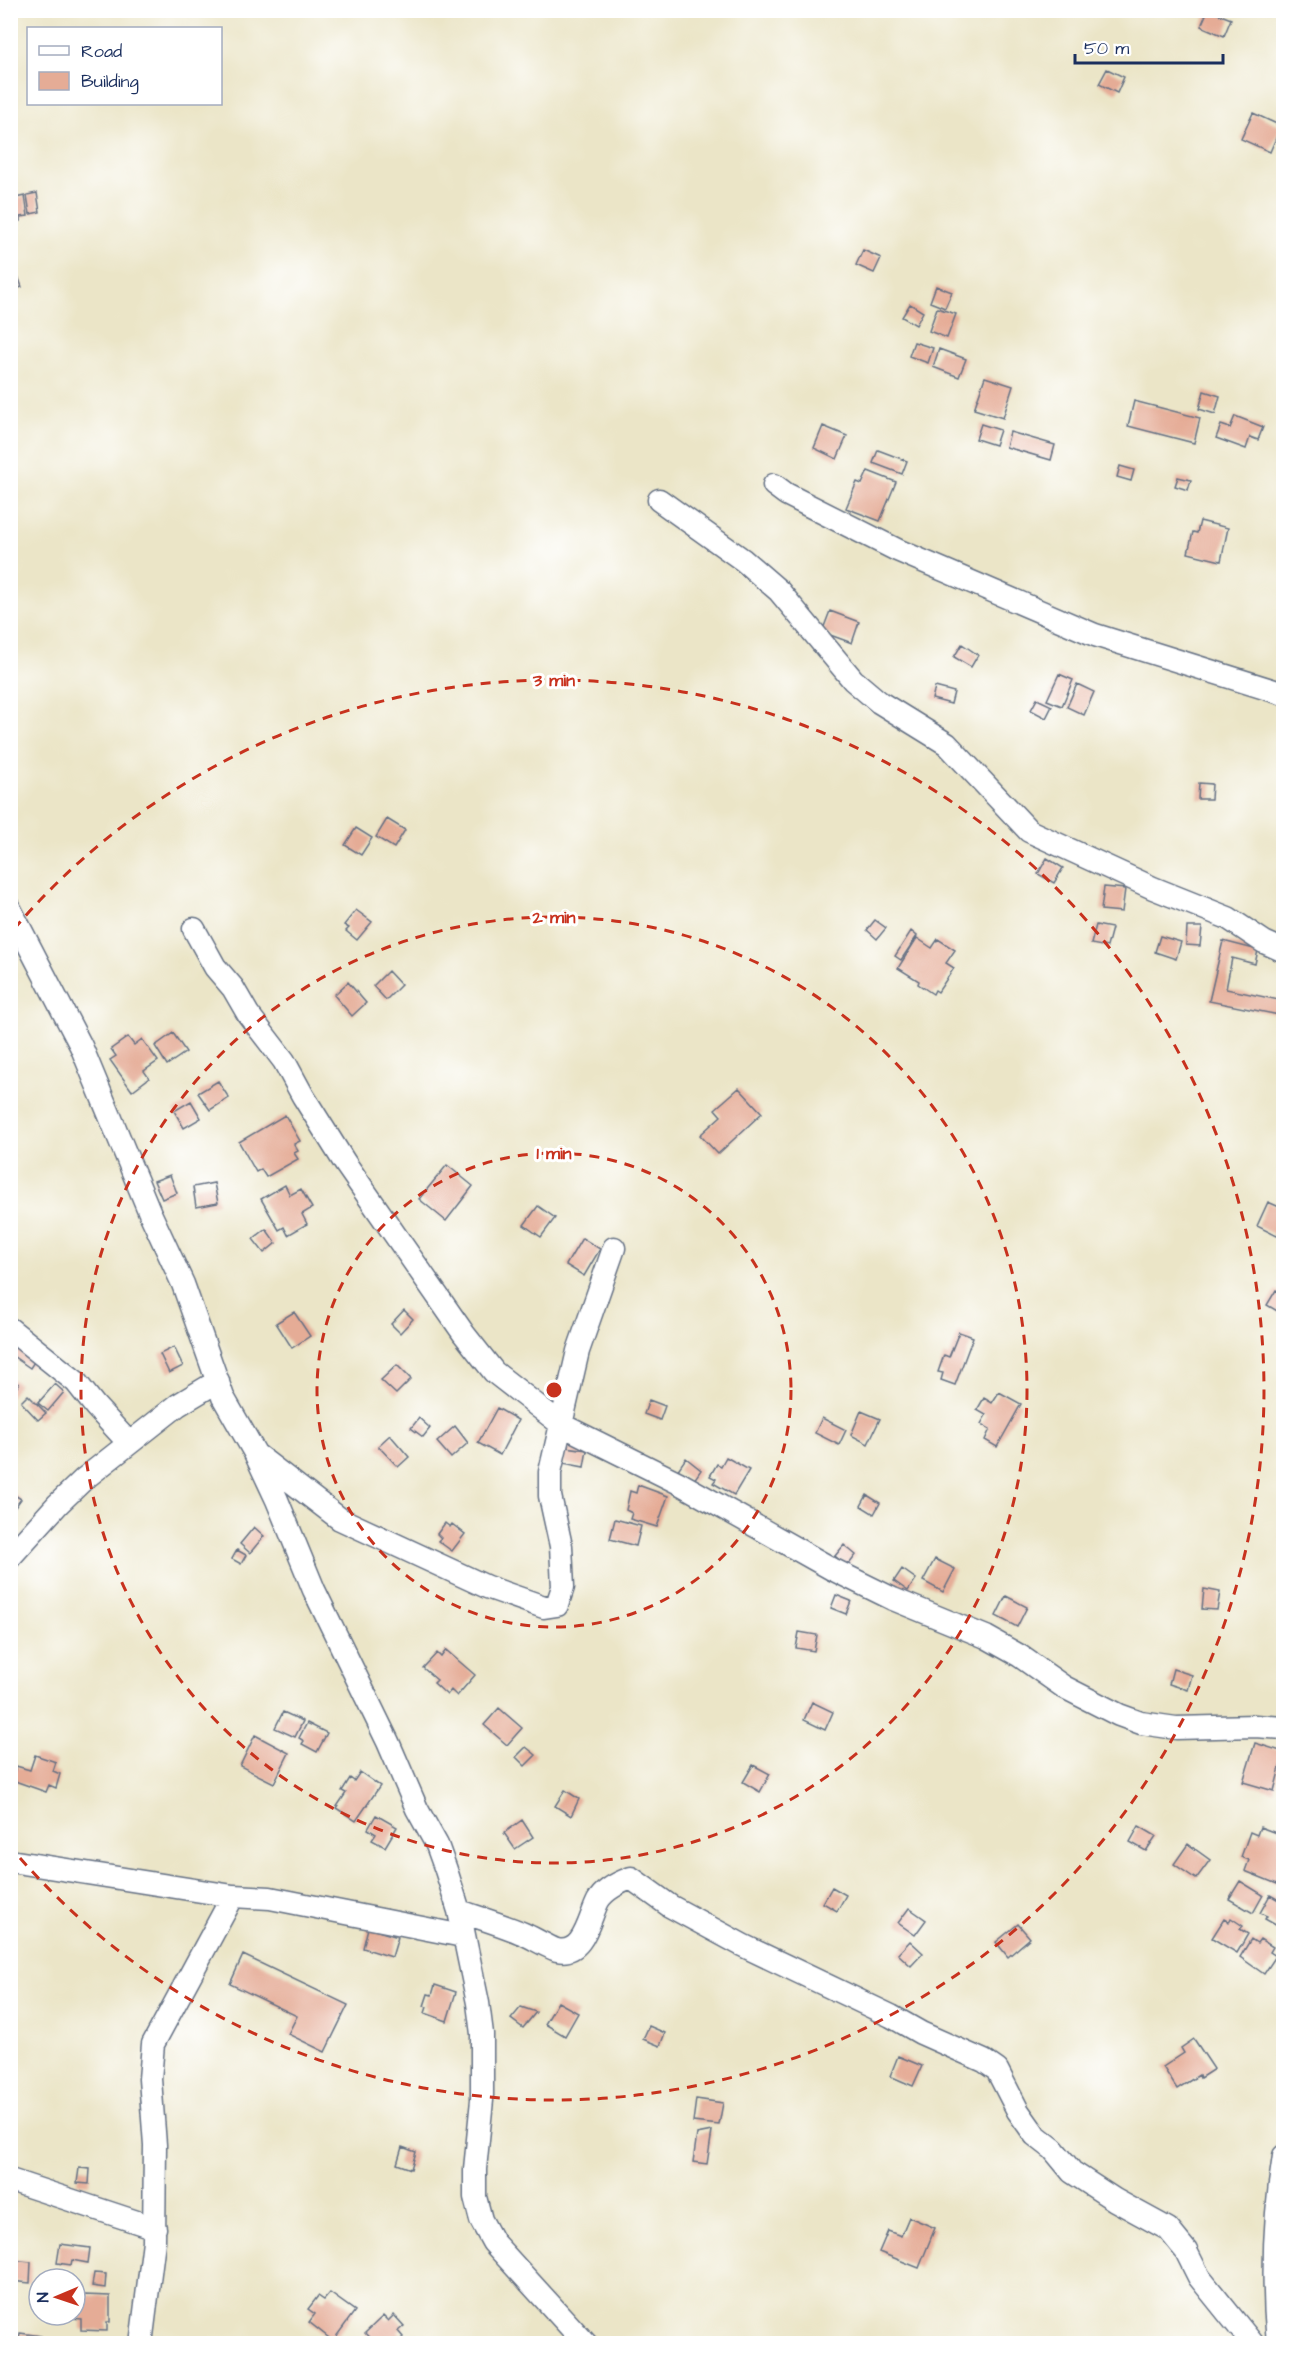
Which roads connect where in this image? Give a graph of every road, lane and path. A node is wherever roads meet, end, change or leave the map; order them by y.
1 (774, 485) dead end
2 (659, 500) dead end
3 (1284, 694) edge
4 (10, 909) edge
5 (194, 929) dead end
6 (1284, 951) edge
7 (614, 1248) dead end
8 (10, 1329) edge
9 (218, 1381) junction
10 (562, 1425) junction
11 (129, 1443) junction
12 (255, 1453) junction
13 (10, 1557) edge
14 (1284, 1728) edge
15 (10, 1861) edge
16 (233, 1896) junction
17 (459, 1911) junction
18 (463, 1936) junction
19 (1284, 2156) edge
20 (10, 2180) edge
21 (155, 2228) junction
22 (141, 2343) edge
23 (585, 2343) edge
24 (1253, 2343) edge
25 (1278, 2343) edge

1 - 3 street
2 - 6 street
4 - 9 street
5 - 10 street
7 - 10 street
8 - 11 street
9 - 11 street
9 - 12 street
10 - 12 street
10 - 14 street
11 - 13 street
12 - 17 street
15 - 16 street
16 - 18 street
16 - 21 street
17 - 18 street
17 - 24 street
18 - 23 street
19 - 25 street
20 - 21 street
21 - 22 street

